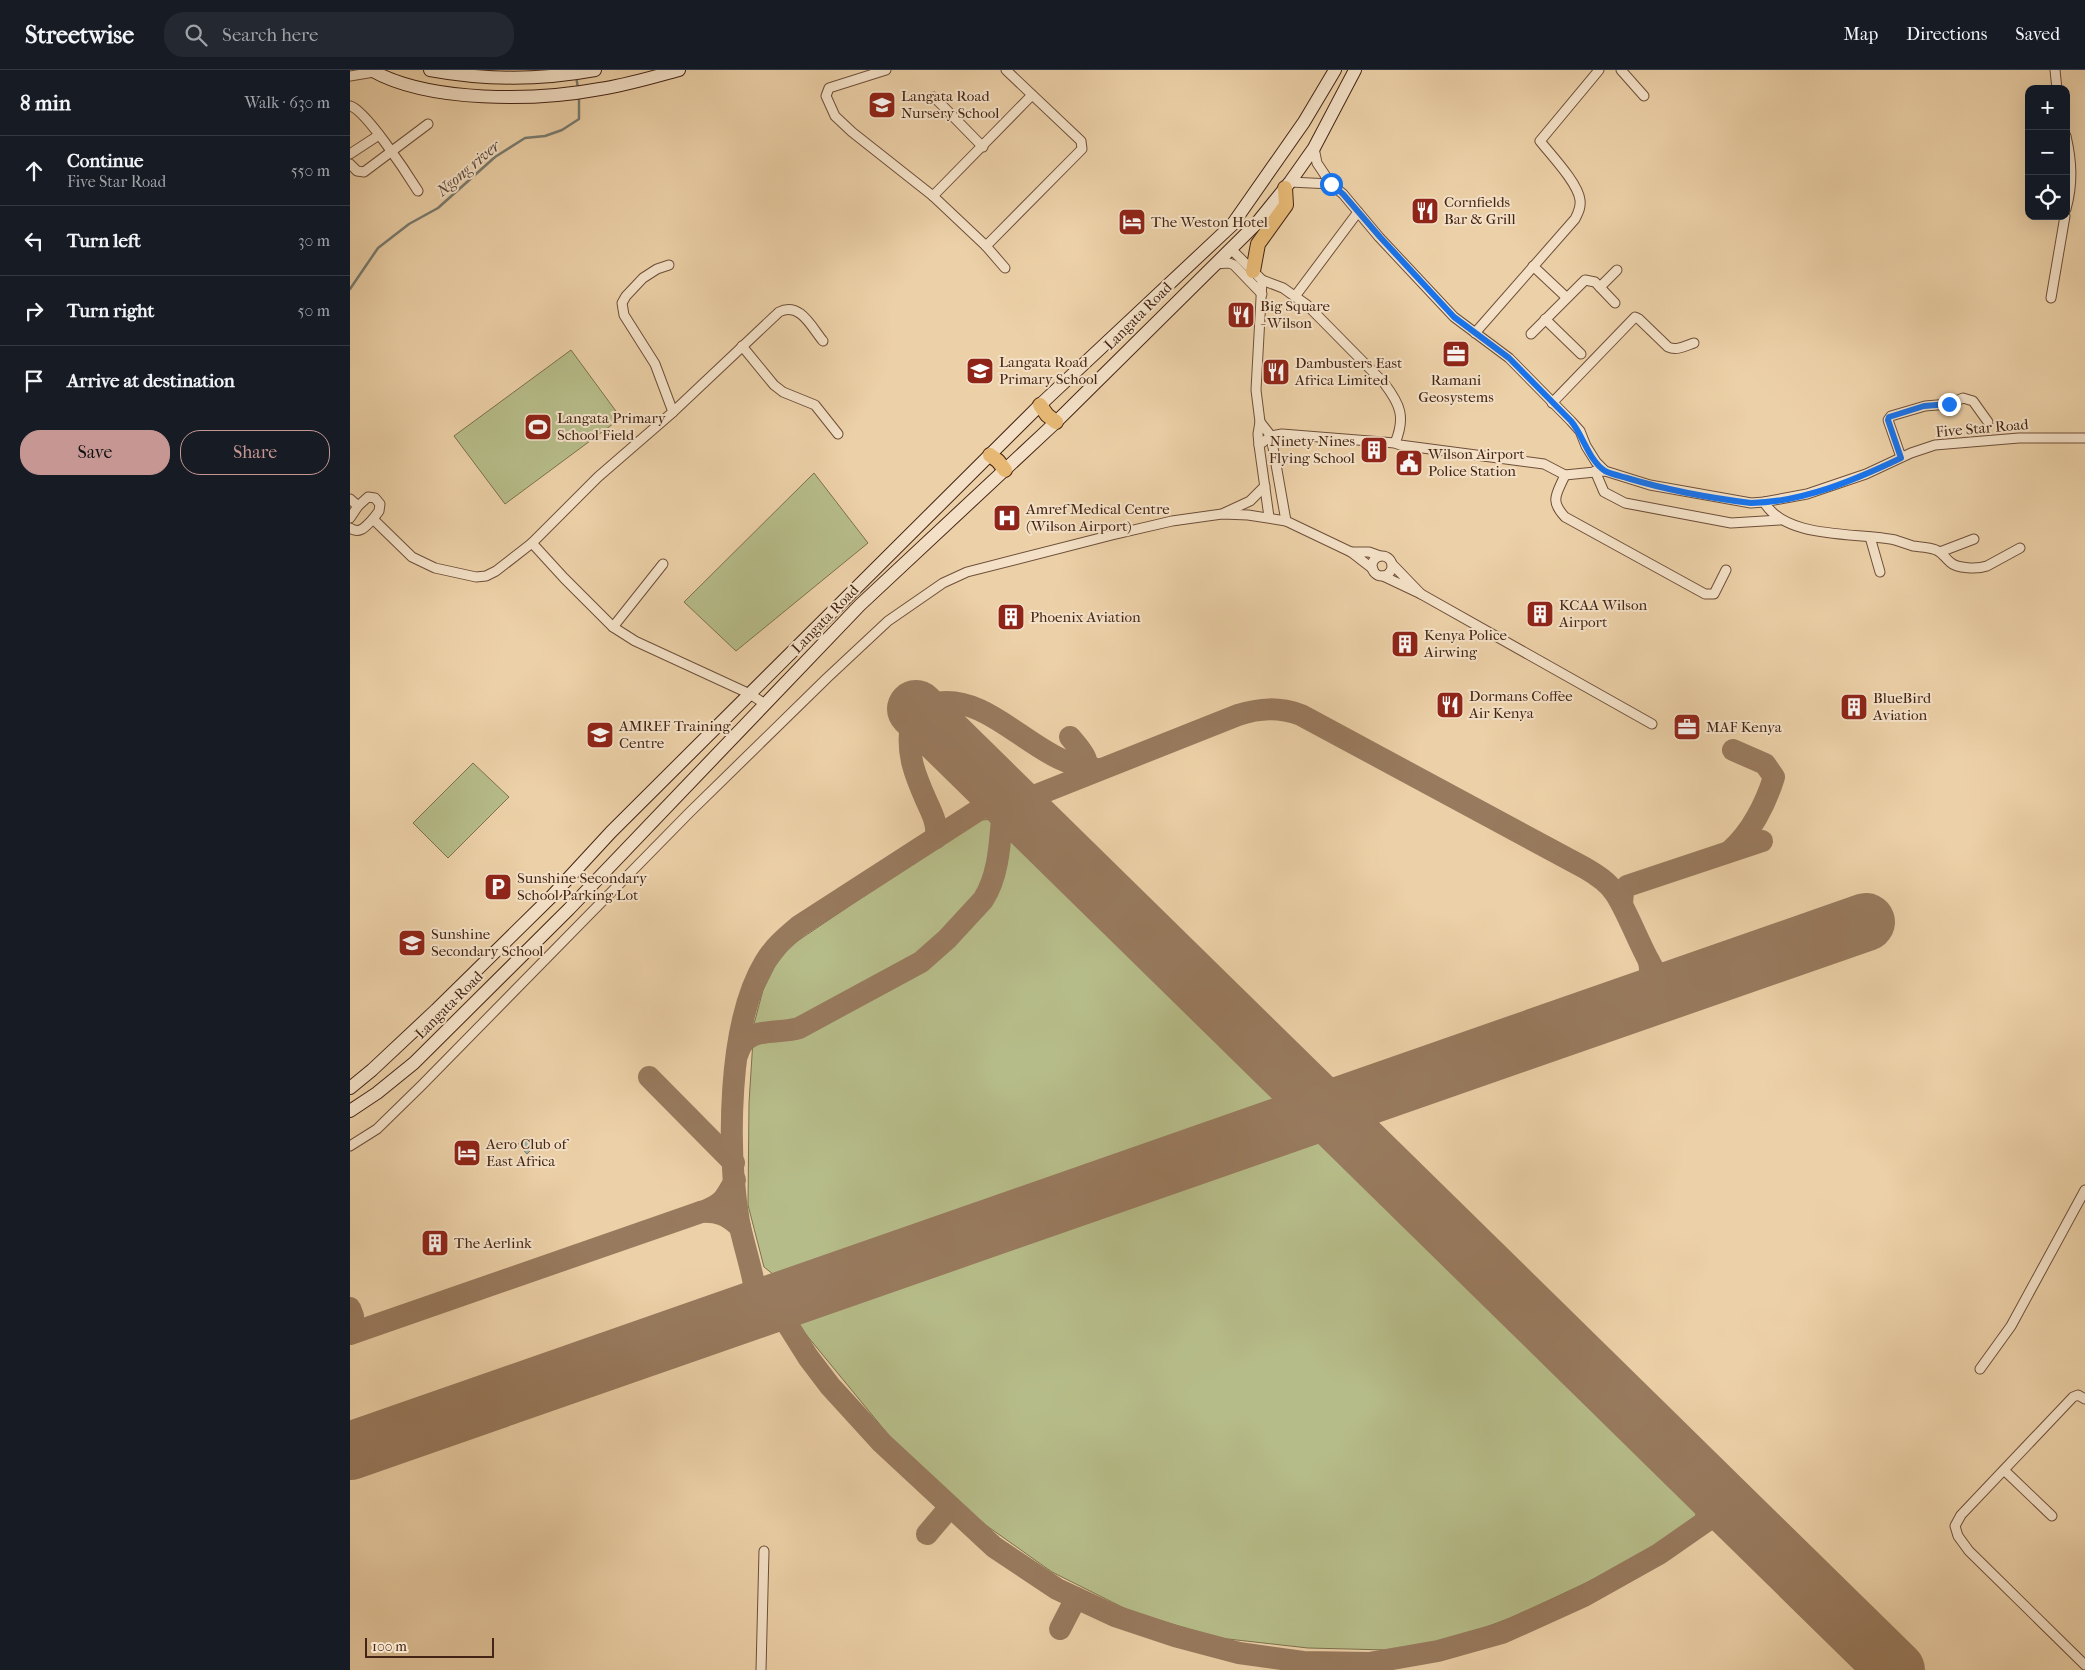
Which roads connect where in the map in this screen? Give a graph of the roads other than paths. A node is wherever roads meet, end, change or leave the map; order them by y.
1 (430, 70) edge
2 (595, 70) edge
3 (679, 70) edge
4 (886, 70) edge
5 (1006, 70) edge
6 (1326, 70) edge
7 (1335, 70) edge
8 (1346, 70) edge
9 (1355, 70) edge
10 (1599, 70) edge
11 (1622, 70) edge
12 (2055, 70) edge
13 (372, 71) edge
14 (350, 76) edge
15 (2057, 85) edge
16 (1032, 94) junction
17 (1644, 96) dead end
18 (934, 97) dead end
19 (350, 106) edge
20 (428, 124) dead end
21 (379, 135) junction
22 (1294, 136) junction
23 (1316, 145) junction
24 (983, 147) junction
25 (391, 152) junction
26 (350, 154) edge
27 (2070, 163) edge
28 (350, 164) edge
29 (1331, 184) junction
30 (1288, 185) junction
31 (418, 191) dead end
32 (2070, 195) edge
33 (933, 196) junction
34 (1358, 212) junction
35 (2063, 220) edge
36 (986, 246) junction
37 (1231, 249) junction
38 (1215, 264) junction
39 (669, 265) dead end
40 (1533, 266) junction
41 (1005, 268) dead end
42 (1617, 270) dead end
43 (1258, 275) junction
44 (1600, 287) junction
45 (1262, 294) junction
46 (1296, 295) junction
47 (1566, 298) junction
48 (2051, 298) dead end
49 (1615, 303) dead end
50 (1545, 319) junction
51 (1475, 333) junction
52 (1530, 334) dead end
53 (823, 341) dead end
54 (1694, 342) dead end
55 (742, 346) junction
56 (1581, 354) dead end
57 (1552, 403) junction
58 (1040, 405) junction
59 (674, 412) junction
60 (1056, 422) junction
61 (1260, 422) junction
62 (1988, 422) dead end
63 (838, 434) dead end
64 (1271, 436) junction
65 (2085, 438) edge
66 (1395, 443) junction
67 (1259, 445) junction
68 (990, 455) junction
69 (1901, 458) junction
70 (1005, 470) junction
71 (1595, 471) junction
72 (1606, 471) junction
73 (1565, 475) junction
74 (1265, 486) junction
75 (350, 499) edge
76 (1764, 502) junction
77 (358, 506) junction
78 (1222, 514) junction
79 (1269, 517) junction
80 (350, 518) edge
81 (372, 519) junction
82 (1780, 520) junction
83 (1286, 521) junction
84 (350, 528) edge
85 (1870, 537) junction
86 (1974, 538) dead end
87 (532, 543) junction
88 (2020, 548) dead end
89 (1351, 552) junction
90 (1940, 552) junction
91 (1380, 556) junction
92 (663, 564) dead end
93 (1392, 564) junction
94 (1373, 569) junction
95 (1726, 570) dead end
96 (1880, 572) dead end
97 (1383, 576) junction
98 (1421, 594) junction
99 (613, 627) junction
100 (750, 694) junction
101 (765, 704) junction
102 (1652, 724) dead end
103 (350, 1088) edge
104 (350, 1111) edge
105 (350, 1146) edge
106 (2085, 1190) edge
107 (1980, 1369) dead end
108 (2085, 1399) edge
109 (2004, 1470) junction
110 (2052, 1516) dead end
111 (764, 1551) dead end
112 (2085, 1665) edge
113 (761, 1670) edge

1 - 2 main road
3 - 13 main road
4 - 33 street
5 - 16 street
6 - 22 main road, Langata Road
7 - 22 main road, Langata Road
8 - 23 main road, Langata Road
9 - 23 main road, Langata Road
10 - 40 street
11 - 17 street
12 - 15 street
13 - 14 street
16 - 24 street
16 - 36 street
18 - 24 street
19 - 21 street
20 - 25 street
21 - 25 street
21 - 26 street
22 - 58 main road, Langata Road
23 - 29 street
23 - 30 main road, Langata Road
24 - 33 street
25 - 28 street
25 - 31 street
27 - 32 street
29 - 30 street
29 - 34 street
30 - 37 main road, Langata Road
30 - 43 main road
33 - 36 street
34 - 46 street
34 - 51 street
35 - 48 street
36 - 41 street
37 - 38 main road, Langata Road
37 - 43 street
38 - 45 street
38 - 60 main road, Langata Road
39 - 59 street
40 - 47 street
40 - 51 street
42 - 44 street
43 - 45 street
43 - 46 street
44 - 47 street
44 - 49 street
45 - 61 street
46 - 66 street
47 - 50 street
50 - 52 street
50 - 56 street
51 - 57 street
53 - 55 street
54 - 57 street
55 - 59 street
55 - 63 street
57 - 72 street
58 - 60 main road
58 - 68 main road, Langata Road
59 - 87 street
60 - 70 main road, Langata Road
61 - 64 street
61 - 67 street
62 - 69 street
64 - 66 street
64 - 67 street
64 - 83 street
65 - 69 street, Five Star Road
66 - 73 street
67 - 74 street
68 - 70 main road
68 - 100 main road, Langata Road
69 - 76 street, Five Star Road
70 - 101 main road, Langata Road
71 - 72 street
71 - 73 street
71 - 82 street
72 - 76 street, Five Star Road
73 - 95 street
74 - 78 street
74 - 79 street
75 - 77 street
76 - 82 street
77 - 80 street
77 - 81 street
78 - 79 street
78 - 105 street
79 - 83 street
81 - 84 street
81 - 87 street
82 - 85 street
83 - 89 street
85 - 90 street
85 - 96 street
86 - 90 street
87 - 99 street
88 - 90 street
89 - 91 street
89 - 94 street
91 - 93 street
91 - 94 street
92 - 99 street
93 - 97 street
93 - 98 street
94 - 97 street
97 - 98 street
98 - 102 street
99 - 100 street
100 - 101 street
100 - 103 main road, Langata Road
101 - 104 main road, Langata Road
106 - 107 street
108 - 109 street
109 - 110 street
109 - 112 street
111 - 113 street

